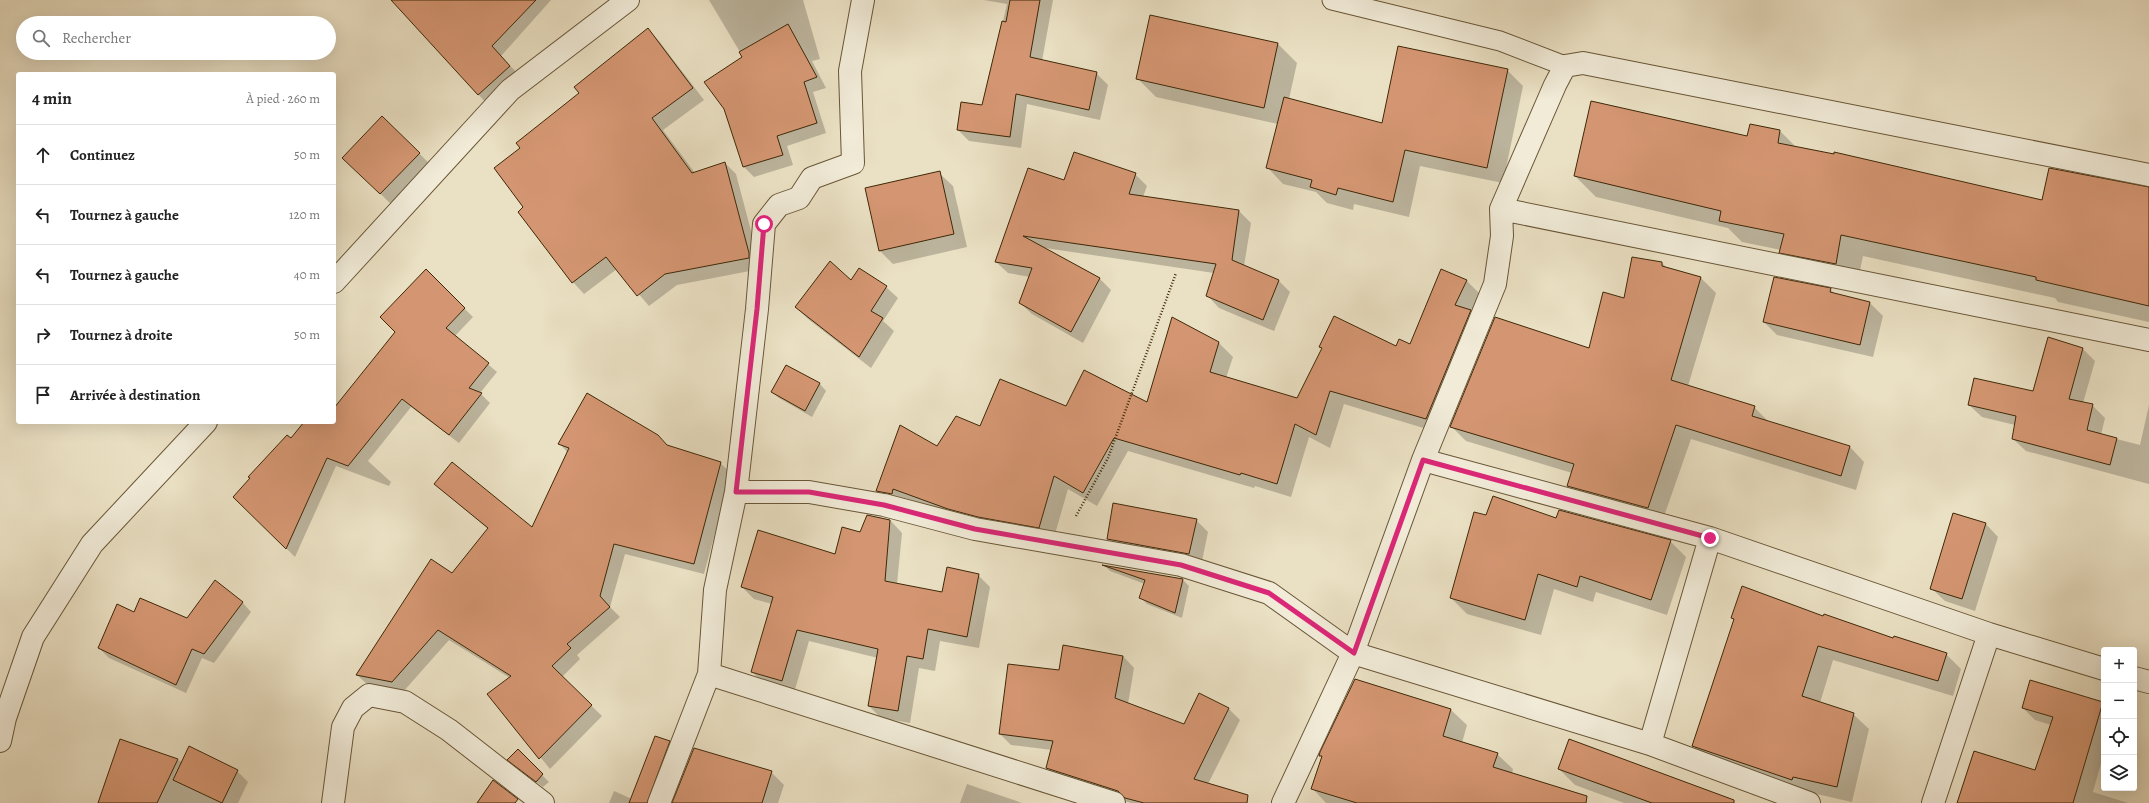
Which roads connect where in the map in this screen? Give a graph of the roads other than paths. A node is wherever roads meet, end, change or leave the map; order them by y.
1 (628, 0) edge
2 (863, 0) edge
3 (1332, 0) edge
4 (1565, 66) junction
5 (2149, 175) edge
6 (1501, 209) junction
7 (336, 280) edge
8 (2149, 340) edge
9 (204, 424) edge
10 (1423, 460) junction
11 (736, 492) junction
12 (1710, 538) junction
13 (1989, 634) junction
14 (1354, 653) junction
15 (2101, 668) edge
16 (709, 674) junction
17 (2137, 679) edge
18 (2149, 682) edge
19 (0, 741) edge
20 (1650, 744) junction
21 (333, 803) edge
22 (543, 803) edge
23 (659, 803) edge
24 (1114, 803) edge
25 (1283, 803) edge
26 (1809, 803) edge
27 (1933, 803) edge

1 - 7 street
2 - 11 street
3 - 4 lane
4 - 5 street
4 - 6 street
6 - 8 street
6 - 10 street
9 - 19 street
10 - 12 street
10 - 14 street
11 - 14 street
11 - 16 street
12 - 13 street
12 - 20 street
13 - 15 street
13 - 27 street
14 - 20 street
14 - 25 street
16 - 23 street
16 - 24 street
17 - 18 street
20 - 26 street
21 - 22 street

